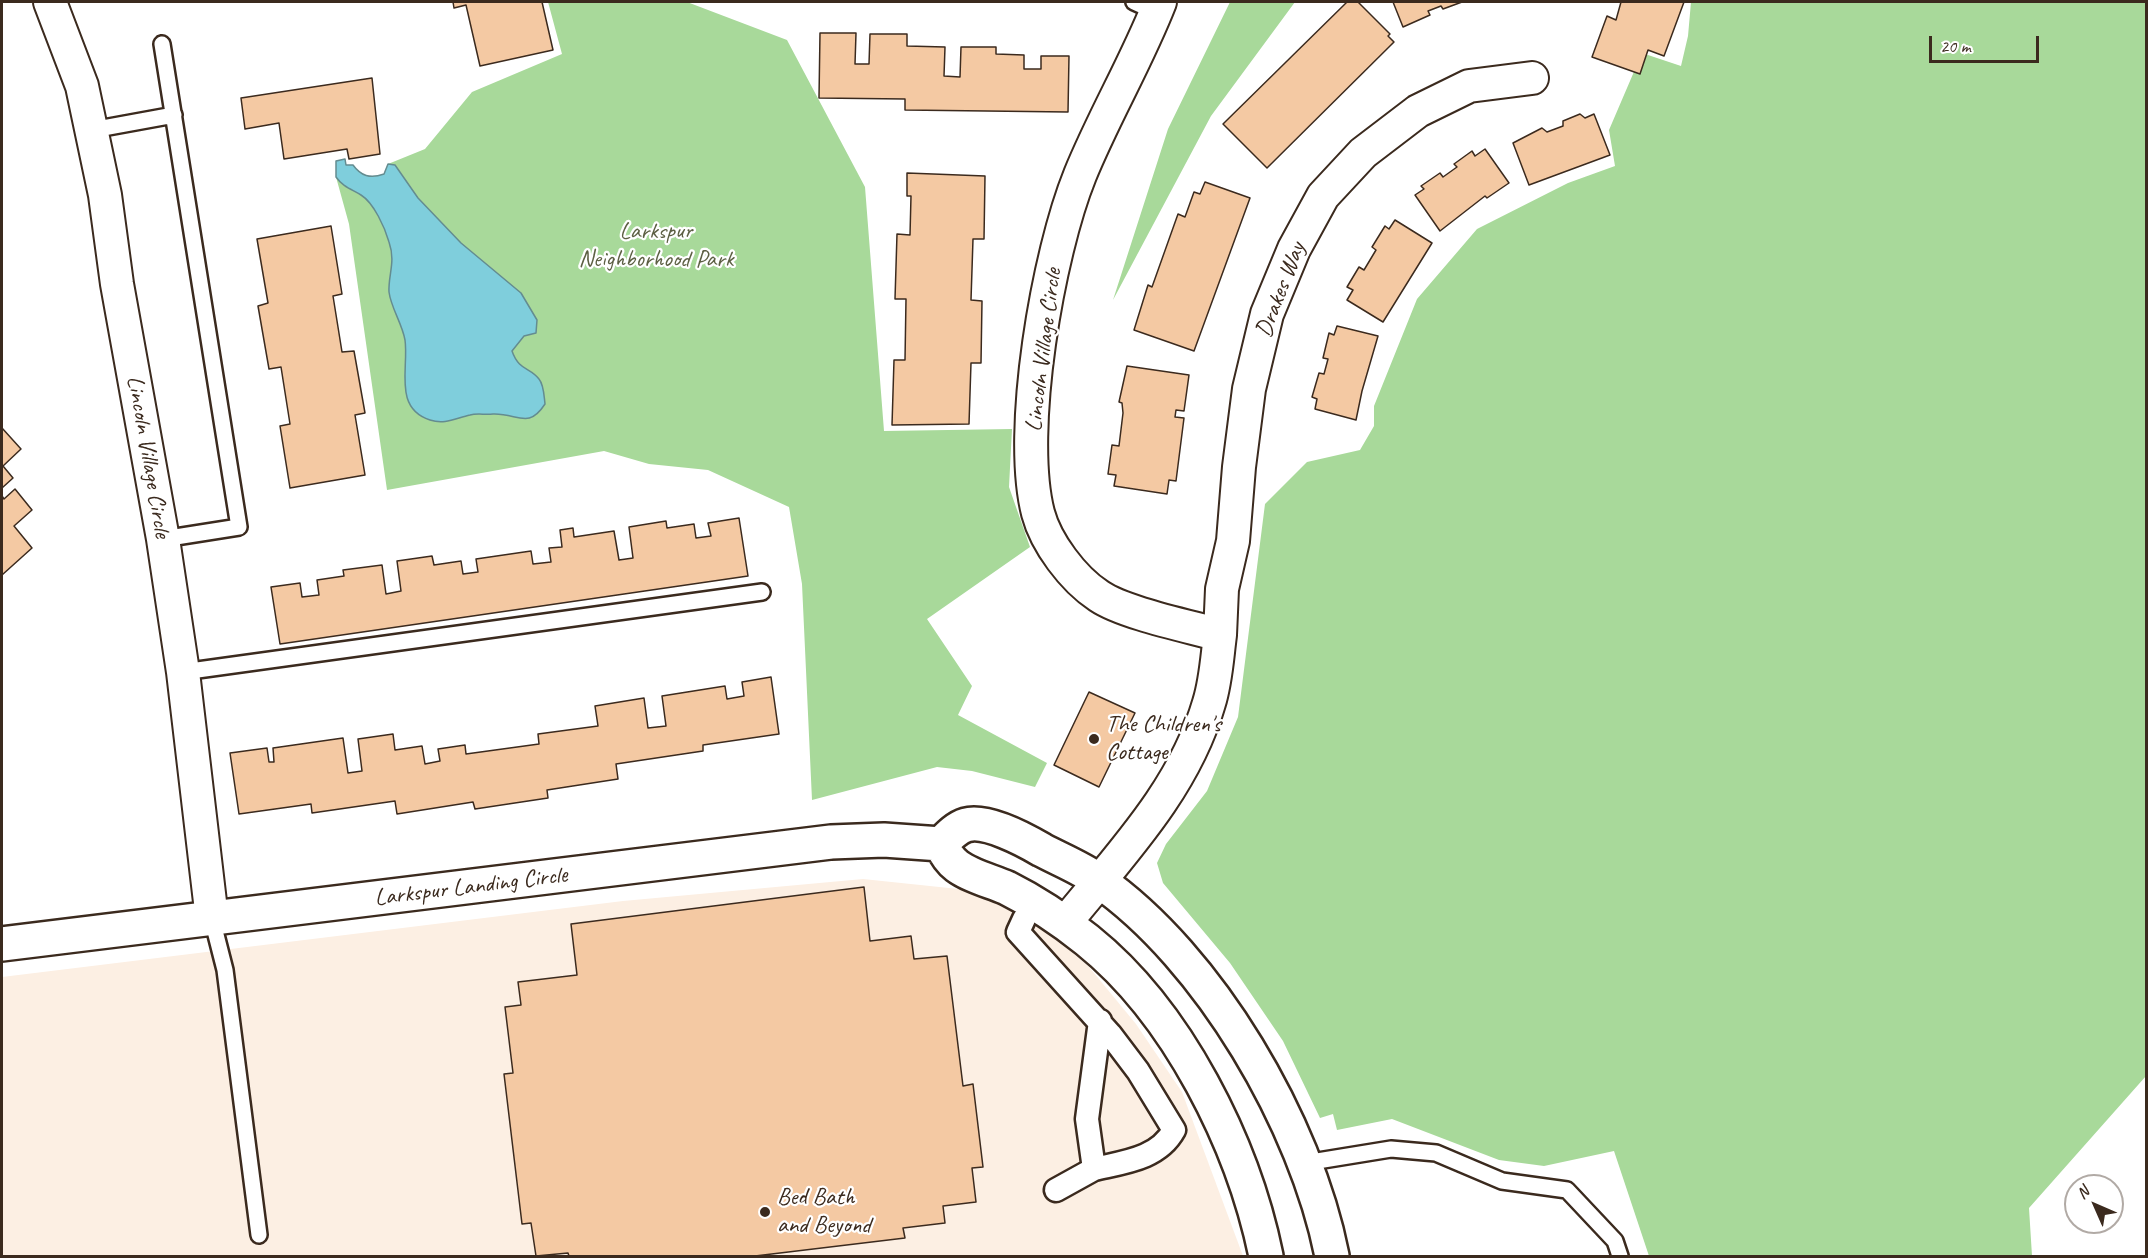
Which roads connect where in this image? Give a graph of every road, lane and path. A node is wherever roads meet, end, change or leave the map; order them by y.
1 (50, 2) edge
2 (1150, 5) edge
3 (162, 44) dead end
4 (1532, 78) dead end
5 (174, 115) junction
6 (92, 130) junction
7 (163, 539) junction
8 (762, 592) dead end
9 (1220, 635) junction
10 (183, 672) junction
11 (941, 844) junction
12 (1099, 881) junction
13 (212, 919) junction
14 (1024, 919) dead end
15 (1065, 923) junction
16 (2, 945) edge
17 (1100, 1020) junction
18 (1305, 1163) junction
19 (1094, 1169) junction
20 (1056, 1190) dead end
21 (259, 1235) dead end
22 (1266, 1257) edge
23 (1332, 1257) edge
24 (1620, 1257) edge

1 - 6 street, Lincoln Village Circle
2 - 9 street, Lincoln Village Circle
3 - 5 lane
4 - 9 street, Drakes Way
5 - 6 lane
5 - 7 lane
6 - 7 street, Lincoln Village Circle
7 - 10 street, Lincoln Village Circle
8 - 10 lane
9 - 12 street
10 - 13 street, Lincoln Village Circle
11 - 12 main road
11 - 13 main road, Larkspur Landing Circle
11 - 15 main road
12 - 15 street
12 - 18 main road
13 - 16 main road, Larkspur Landing Circle
13 - 21 lane
14 - 17 street
15 - 22 main road
17 - 19 street
17 - 19 street
18 - 23 main road
18 - 24 lane
19 - 20 street

